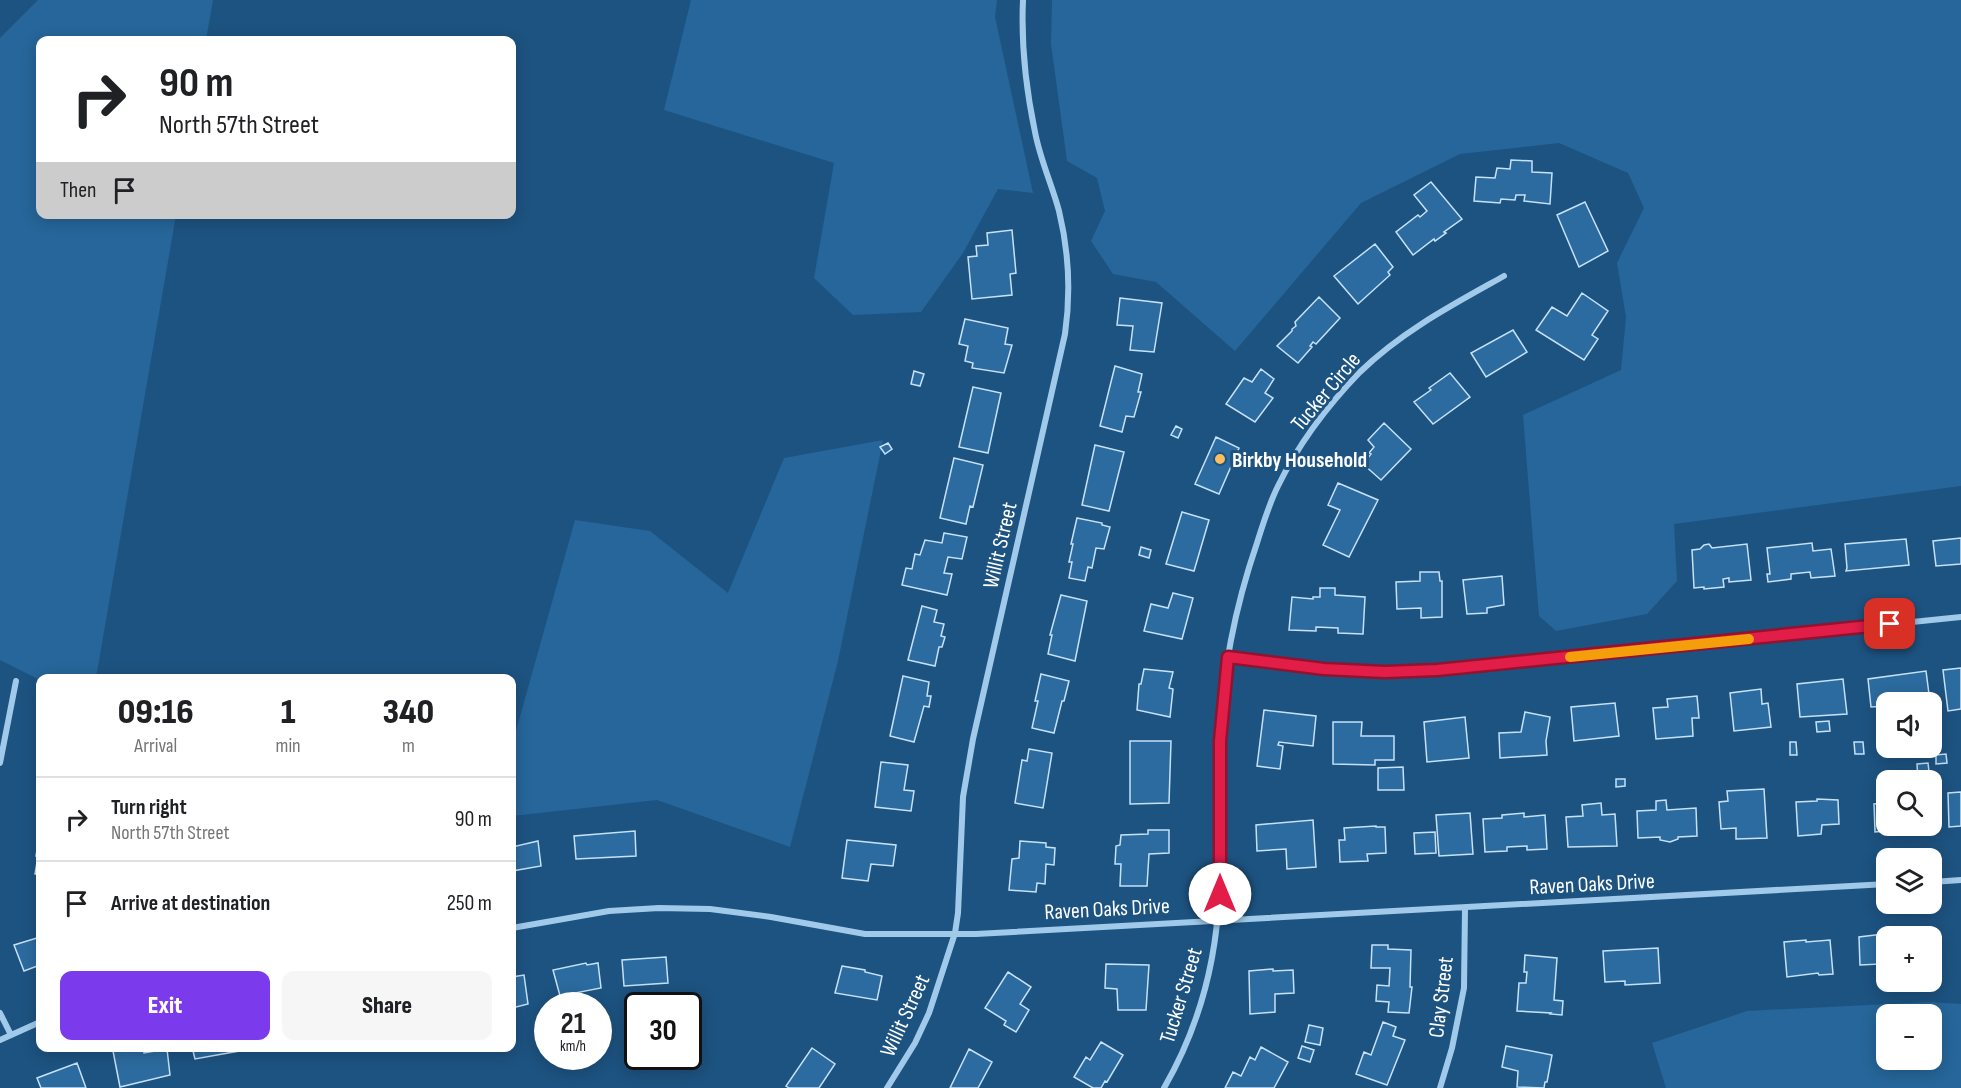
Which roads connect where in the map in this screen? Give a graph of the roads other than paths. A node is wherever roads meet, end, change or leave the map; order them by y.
1 (1023, 0) edge
2 (1504, 276) dead end
3 (1961, 617) edge
4 (1228, 657) junction
5 (16, 681) dead end
6 (0, 763) edge
7 (1961, 880) edge
8 (1942, 881) edge
9 (1876, 885) edge
10 (1465, 908) junction
11 (1218, 920) junction
12 (516, 927) edge
13 (955, 933) junction
14 (0, 1013) edge
15 (36, 1024) edge
16 (10, 1035) junction
17 (0, 1040) edge
18 (887, 1088) edge
19 (1164, 1088) edge
20 (1440, 1088) edge

1 - 13 street, Willit Street
2 - 4 street, Tucker Circle
3 - 4 street
4 - 11 street, Tucker Street
5 - 6 street
7 - 8 street
9 - 10 street, Raven Oaks Drive
10 - 11 street, Raven Oaks Drive
10 - 20 street, Clay Street
11 - 13 street, Raven Oaks Drive
11 - 19 street, Tucker Street
12 - 13 street, Raven Oaks Drive
13 - 18 street, Willit Street
14 - 16 street
15 - 16 street
16 - 17 street

